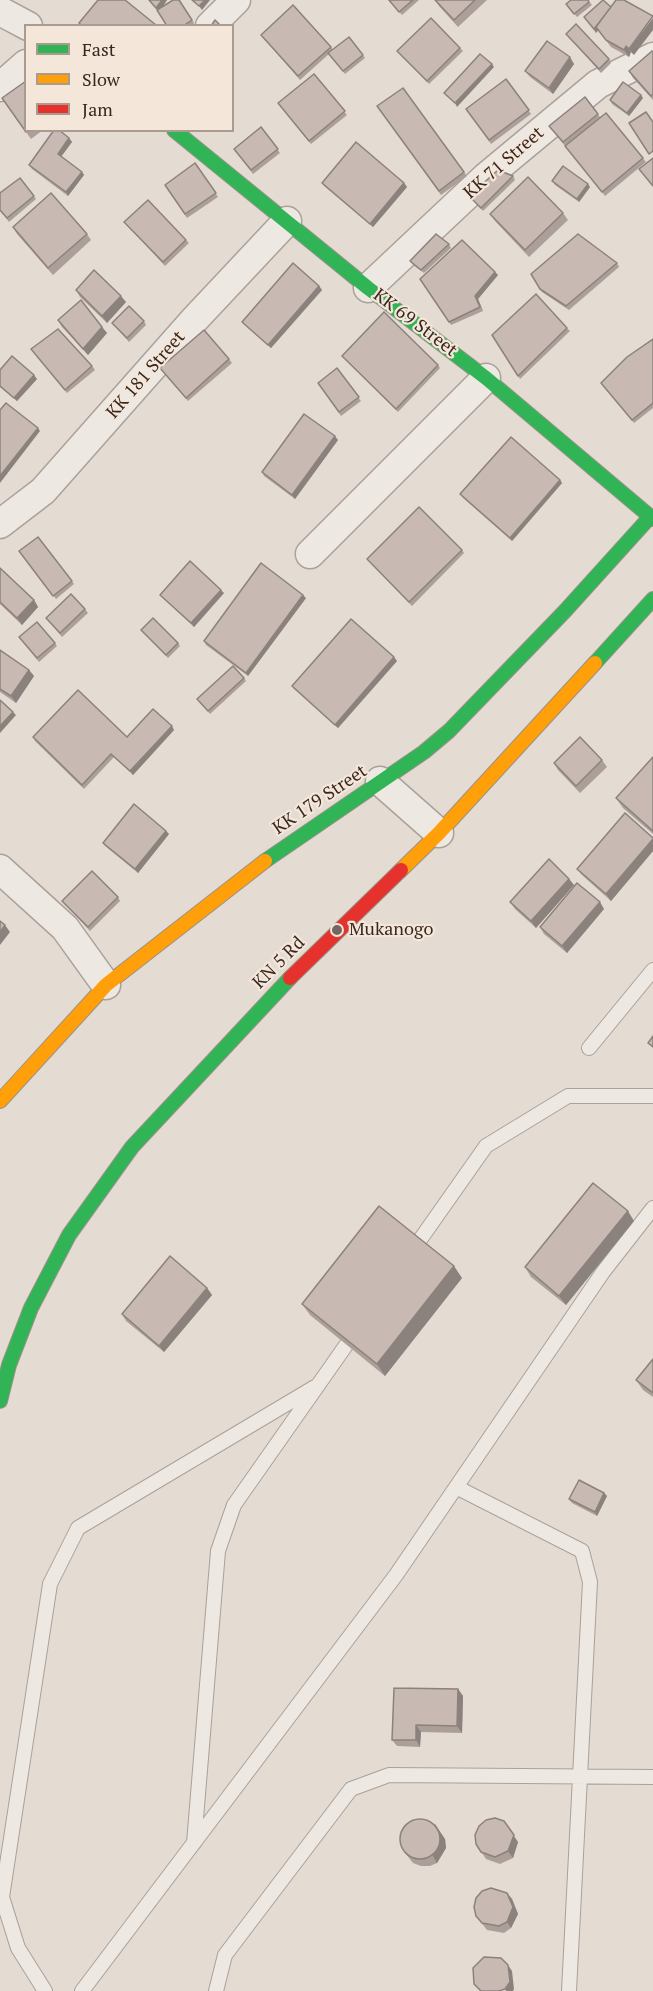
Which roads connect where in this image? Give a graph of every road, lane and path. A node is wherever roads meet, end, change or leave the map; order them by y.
1 (236, 0) edge
2 (0, 11) edge
3 (24, 24) edge
4 (212, 24) edge
5 (653, 57) edge
6 (24, 65) edge
7 (0, 87) edge
8 (176, 132) edge
9 (287, 221) junction
10 (368, 288) junction
11 (486, 378) junction
12 (651, 518) edge
13 (0, 524) edge
14 (310, 554) dead end
15 (653, 599) edge
16 (381, 781) junction
17 (439, 833) junction
18 (0, 869) edge
19 (653, 970) edge
20 (106, 985) junction
21 (589, 1047) dead end
22 (653, 1096) edge
23 (0, 1101) edge
24 (653, 1208) edge
25 (399, 1270) edge
26 (366, 1317) edge
27 (319, 1384) junction
28 (0, 1401) edge
29 (456, 1487) junction
30 (580, 1774) junction
31 (653, 1777) edge
32 (194, 1843) junction
33 (45, 1991) edge
34 (82, 1991) edge
35 (216, 1991) edge
36 (569, 1991) edge

1 - 4 street
2 - 3 street
5 - 10 street, KK 71 Street
6 - 7 street
8 - 9 street, KK 69 Street
9 - 10 street, KK 69 Street
9 - 13 street, KK 181 Street
10 - 11 street, KK 69 Street
11 - 12 street, KK 69 Street
11 - 14 street
12 - 16 street, KK 179 Street
15 - 17 street, KN 5 Rd
16 - 17 street
16 - 20 street, KK 179 Street
17 - 28 street, KN 5 Rd
18 - 20 street
19 - 21 lane
20 - 23 street, KK 179 Street
22 - 25 lane
24 - 29 lane
26 - 27 lane
27 - 32 lane
27 - 33 lane
29 - 30 lane
29 - 32 lane
30 - 31 lane
30 - 35 lane
30 - 36 lane
32 - 34 lane

